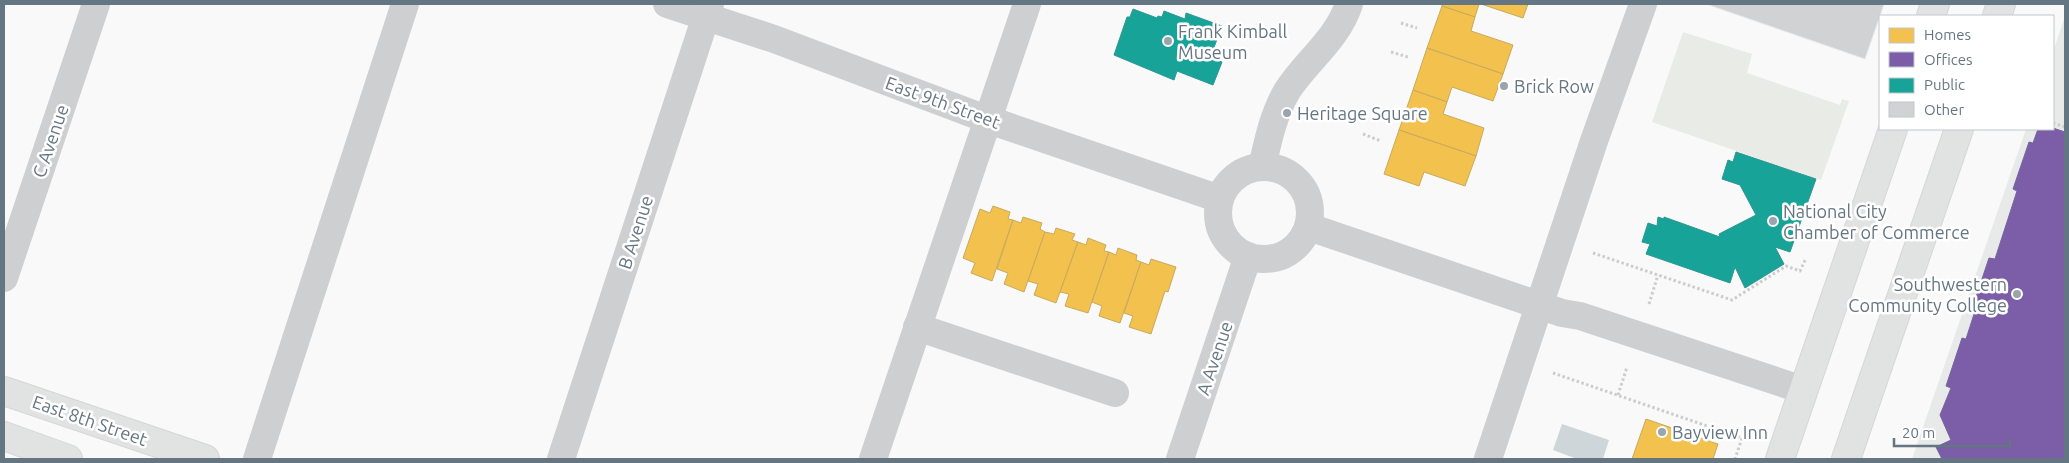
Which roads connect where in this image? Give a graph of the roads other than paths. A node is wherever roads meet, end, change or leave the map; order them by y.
1 (96, 4) edge
2 (404, 4) edge
3 (667, 4) edge
4 (1026, 4) edge
5 (1349, 4) edge
6 (1644, 4) edge
7 (708, 10) edge
8 (989, 120) junction
9 (1893, 130) edge
10 (1958, 130) edge
11 (1262, 168) junction
12 (1220, 199) junction
13 (1309, 227) junction
14 (1248, 256) junction
15 (4, 278) edge
16 (1540, 305) junction
17 (917, 327) junction
18 (1791, 386) dead end
19 (4, 391) edge
20 (1115, 394) dead end
21 (4, 436) edge
22 (68, 459) edge
23 (205, 459) edge
24 (257, 459) edge
25 (561, 459) edge
26 (873, 459) edge
27 (1180, 459) edge
28 (1488, 459) edge
29 (1780, 459) edge
30 (1846, 459) edge

1 - 15 street, C Avenue
2 - 24 street
3 - 7 street, East 9th Street
4 - 8 street
5 - 11 street
6 - 16 street
7 - 8 street, East 9th Street
7 - 25 street, B Avenue
8 - 12 street, East 9th Street
8 - 17 street
9 - 29 main road
10 - 30 main road
11 - 12 street
11 - 13 street
12 - 14 street
13 - 14 street
13 - 16 street
14 - 27 street, A Avenue
16 - 18 street
16 - 28 street
17 - 20 street
17 - 26 street
19 - 23 main road, East 8th Street
21 - 22 main road

